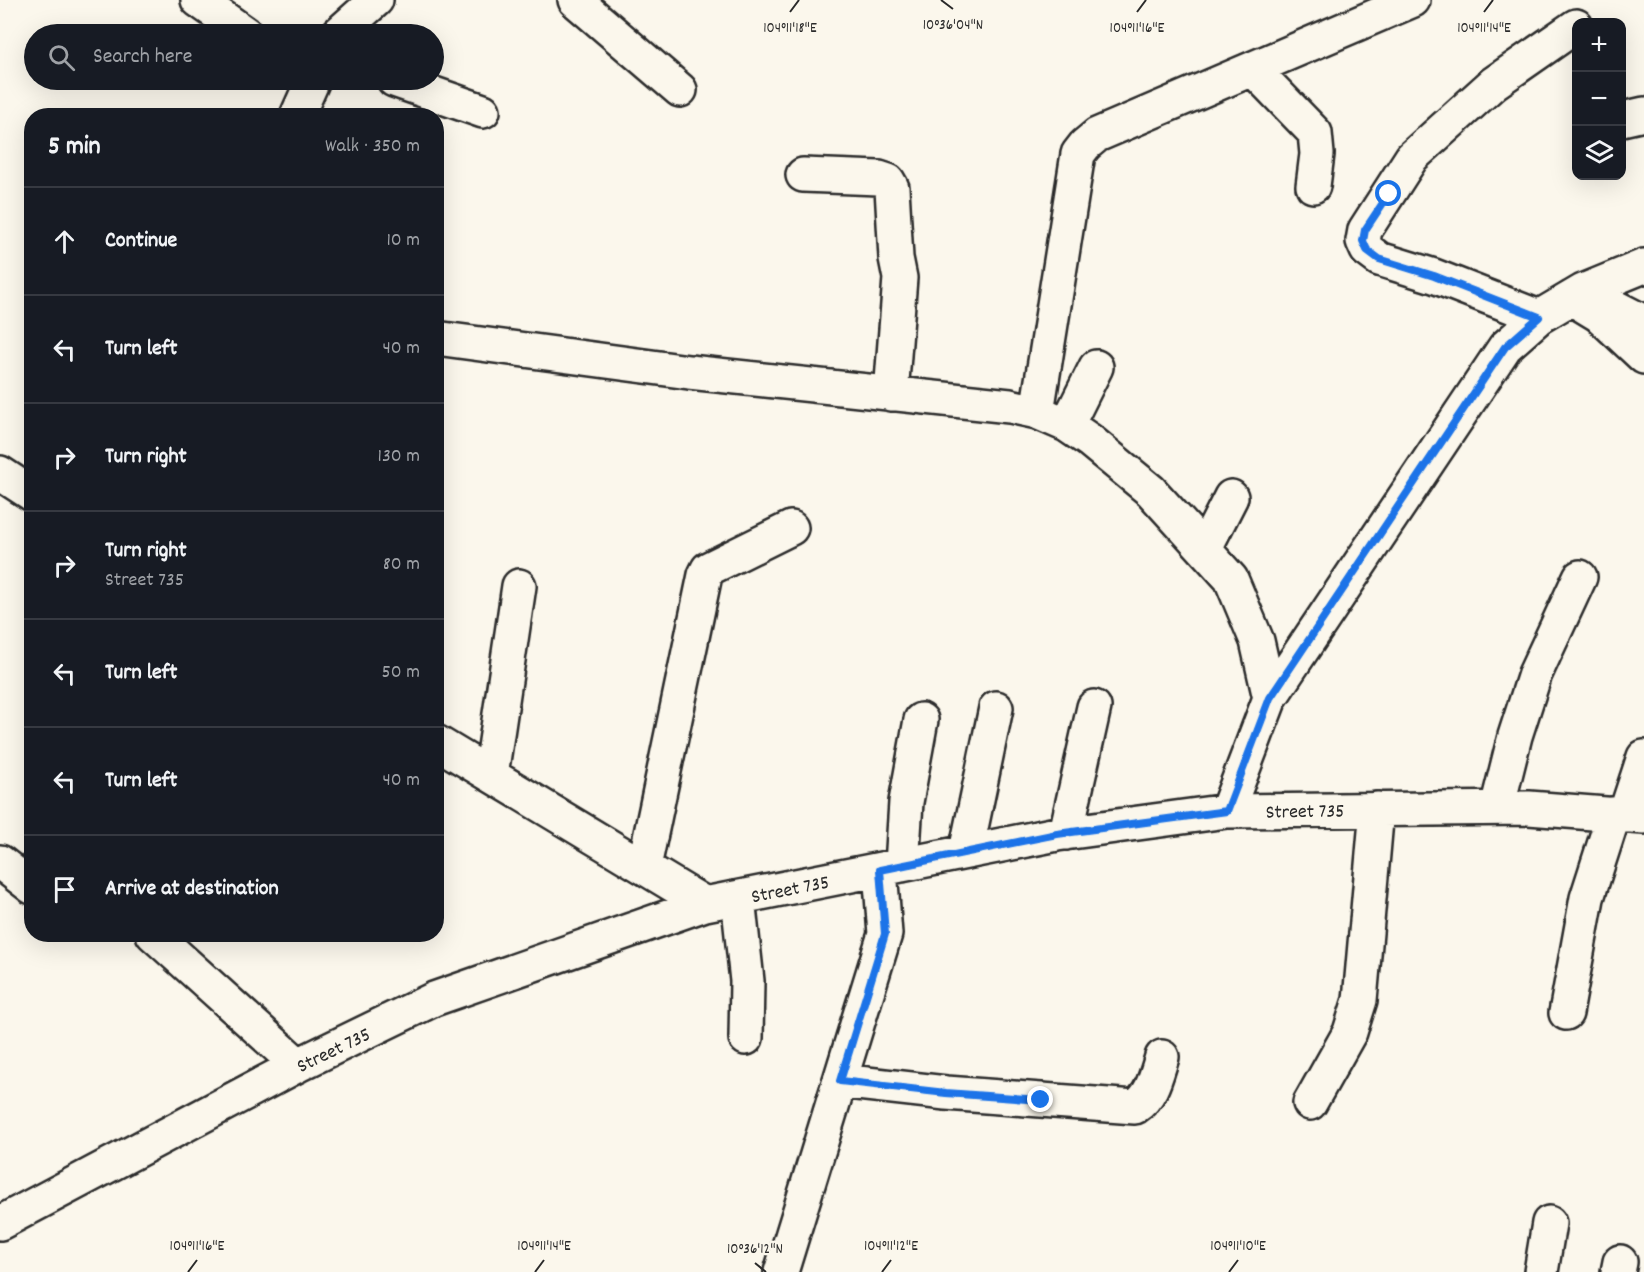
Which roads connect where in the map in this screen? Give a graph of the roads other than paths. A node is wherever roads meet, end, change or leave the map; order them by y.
1 (198, 0) edge
2 (376, 0) edge
3 (575, 0) edge
4 (1413, 0) edge
5 (1577, 0) edge
6 (1583, 18) edge
7 (232, 24) edge
8 (349, 24) edge
9 (1572, 29) edge
10 (1253, 69) junction
11 (309, 90) edge
12 (423, 90) edge
13 (680, 90) dead end
14 (301, 108) edge
15 (483, 111) dead end
16 (1644, 114) edge
17 (1626, 118) edge
18 (803, 176) dead end
19 (1312, 186) dead end
20 (1644, 266) edge
21 (1577, 295) junction
22 (1539, 317) junction
23 (1644, 322) edge
24 (444, 339) edge
25 (1644, 357) edge
26 (1096, 368) dead end
27 (891, 394) junction
28 (1037, 412) junction
29 (1067, 425) junction
30 (0, 473) edge
31 (24, 489) edge
32 (1231, 497) dead end
33 (791, 528) dead end
34 (1205, 548) junction
35 (1580, 576) dead end
36 (519, 586) dead end
37 (1270, 698) junction
38 (1094, 707) dead end
39 (996, 708) dead end
40 (921, 720) dead end
41 (444, 747) edge
42 (1644, 757) edge
43 (491, 774) junction
44 (1497, 808) junction
45 (1377, 809) junction
46 (1227, 811) junction
47 (1628, 815) edge
48 (1066, 832) junction
49 (966, 852) junction
50 (0, 862) edge
51 (644, 867) junction
52 (891, 867) junction
53 (24, 881) edge
54 (738, 898) junction
55 (705, 904) junction
56 (162, 942) edge
57 (1566, 1013) dead end
58 (746, 1038) dead end
59 (1162, 1057) dead end
60 (298, 1065) junction
61 (840, 1081) junction
62 (1310, 1103) dead end
63 (0, 1223) edge
64 (1549, 1223) dead end
65 (781, 1272) edge
66 (1541, 1272) edge

1 - 7 street
2 - 8 street
3 - 13 street
4 - 10 street
5 - 6 street
9 - 22 street
10 - 19 street
10 - 28 street
11 - 14 street
12 - 15 street
16 - 17 street
18 - 27 street
20 - 21 street
21 - 22 street
21 - 23 street
21 - 25 street
22 - 37 street
24 - 27 street
26 - 29 street
27 - 28 street
28 - 29 street
29 - 34 street
30 - 31 street
32 - 34 street
33 - 51 street
34 - 37 street
35 - 44 street
36 - 43 street
37 - 46 street
38 - 48 street
39 - 49 street
40 - 52 street
41 - 43 street
42 - 47 street
43 - 51 street
44 - 45 street, Street 735
44 - 47 street, Street 735
45 - 46 street, Street 735
45 - 62 street
46 - 48 street, Street 735
47 - 57 street
48 - 49 street, Street 735
49 - 52 street, Street 735
50 - 53 street
51 - 55 street
52 - 54 street, Street 735
52 - 61 street
54 - 55 street, Street 735
54 - 58 street
55 - 60 street, Street 735
56 - 60 street
59 - 61 street
60 - 63 street, Street 735
61 - 65 street
64 - 66 street

